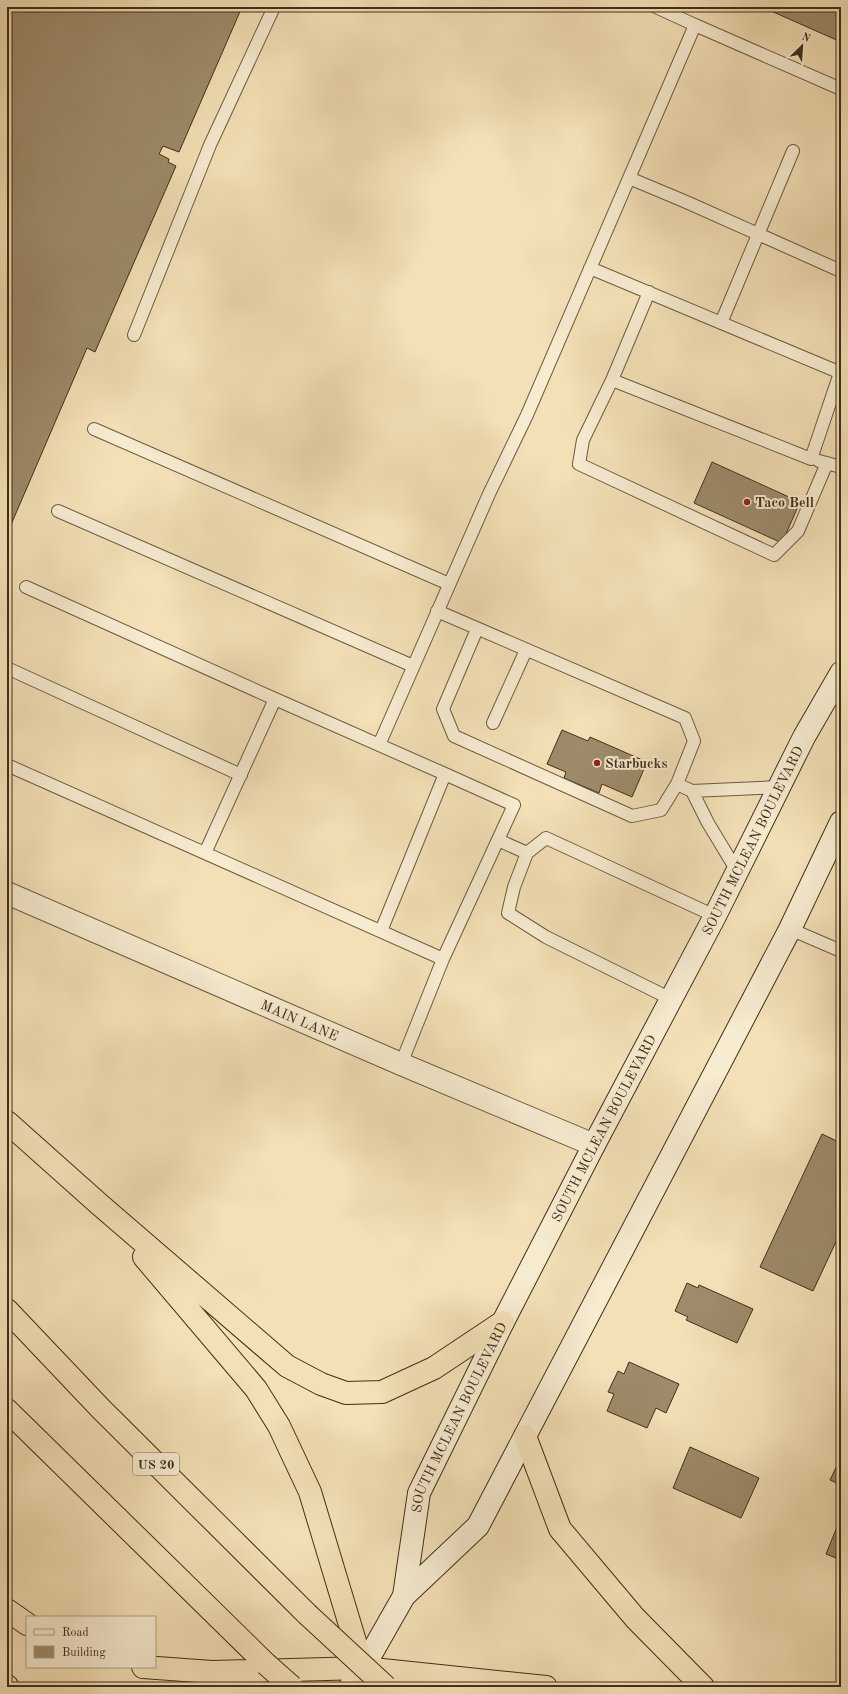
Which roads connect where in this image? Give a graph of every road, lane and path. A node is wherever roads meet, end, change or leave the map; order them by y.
1 (274, 7) edge
2 (656, 7) edge
3 (695, 25) junction
4 (841, 89) edge
5 (793, 151) dead end
6 (629, 178) junction
7 (758, 234) junction
8 (590, 268) junction
9 (841, 271) edge
10 (649, 292) junction
11 (721, 323) junction
12 (134, 335) dead end
13 (840, 373) edge
14 (612, 380) junction
15 (94, 429) dead end
16 (811, 459) junction
17 (827, 463) junction
18 (841, 467) edge
19 (58, 511) dead end
20 (449, 584) junction
21 (26, 587) dead end
22 (438, 611) junction
23 (477, 629) junction
24 (526, 650) junction
25 (414, 666) junction
26 (7, 668) edge
27 (841, 673) edge
28 (275, 699) junction
29 (493, 723) dead end
30 (379, 745) junction
31 (7, 765) edge
32 (445, 774) junction
33 (241, 775) junction
34 (677, 784) junction
35 (779, 787) junction
36 (692, 791) junction
37 (841, 822) edge
38 (498, 840) junction
39 (205, 853) junction
40 (527, 854) junction
41 (737, 871) junction
42 (7, 893) edge
43 (715, 916) junction
44 (790, 929) junction
45 (381, 931) junction
46 (841, 951) edge
47 (443, 959) junction
48 (671, 999) junction
49 (400, 1064) junction
50 (7, 1122) edge
51 (594, 1145) junction
52 (98, 1204) junction
53 (7, 1310) edge
54 (503, 1322) junction
55 (7, 1410) edge
56 (525, 1436) junction
57 (404, 1596) junction
58 (7, 1610) edge
59 (26, 1623) edge
60 (156, 1668) edge
61 (364, 1678) edge
62 (292, 1687) edge
63 (350, 1687) edge
64 (386, 1687) edge
65 (546, 1687) edge
66 (703, 1687) edge

1 - 12 lane
2 - 3 lane
3 - 4 lane
3 - 6 lane
5 - 7 lane
6 - 7 lane
6 - 8 lane
7 - 9 lane
7 - 11 lane
8 - 10 lane
8 - 20 lane
10 - 11 lane
10 - 14 lane
11 - 13 lane
13 - 16 lane
14 - 16 lane
14 - 17 lane
15 - 20 lane
16 - 17 lane
17 - 18 lane
19 - 25 lane
20 - 22 lane
21 - 28 lane
22 - 23 lane
22 - 25 lane
23 - 24 lane
23 - 34 lane
24 - 29 lane
24 - 34 lane
25 - 30 lane
26 - 33 lane
27 - 35 main road, SOUTH MCLEAN BOULEVARD
28 - 30 lane
28 - 33 lane
30 - 32 lane
31 - 39 lane
32 - 38 lane
32 - 45 lane
33 - 39 lane
34 - 36 lane
35 - 36 lane
35 - 41 main road, SOUTH MCLEAN BOULEVARD
36 - 41 lane
37 - 44 main road, SOUTH MCLEAN BOULEVARD
38 - 40 lane
38 - 47 lane
39 - 45 lane
40 - 43 lane
40 - 48 lane
41 - 43 main road, SOUTH MCLEAN BOULEVARD
42 - 49 main road, MAIN LANE
43 - 48 main road, SOUTH MCLEAN BOULEVARD
44 - 46 lane
44 - 56 main road, SOUTH MCLEAN BOULEVARD
45 - 47 lane
47 - 49 lane
48 - 51 main road, SOUTH MCLEAN BOULEVARD
49 - 51 main road, MAIN LANE
50 - 52 highway
51 - 54 main road, SOUTH MCLEAN BOULEVARD
52 - 54 highway
52 - 61 highway
53 - 64 highway, US 20, bridge
54 - 57 main road, SOUTH MCLEAN BOULEVARD
55 - 62 highway, bridge
56 - 57 main road, SOUTH MCLEAN BOULEVARD
56 - 66 highway
57 - 61 main road, SOUTH MCLEAN BOULEVARD
58 - 59 highway
60 - 61 highway
61 - 63 main road, SOUTH MCLEAN BOULEVARD
61 - 65 highway

